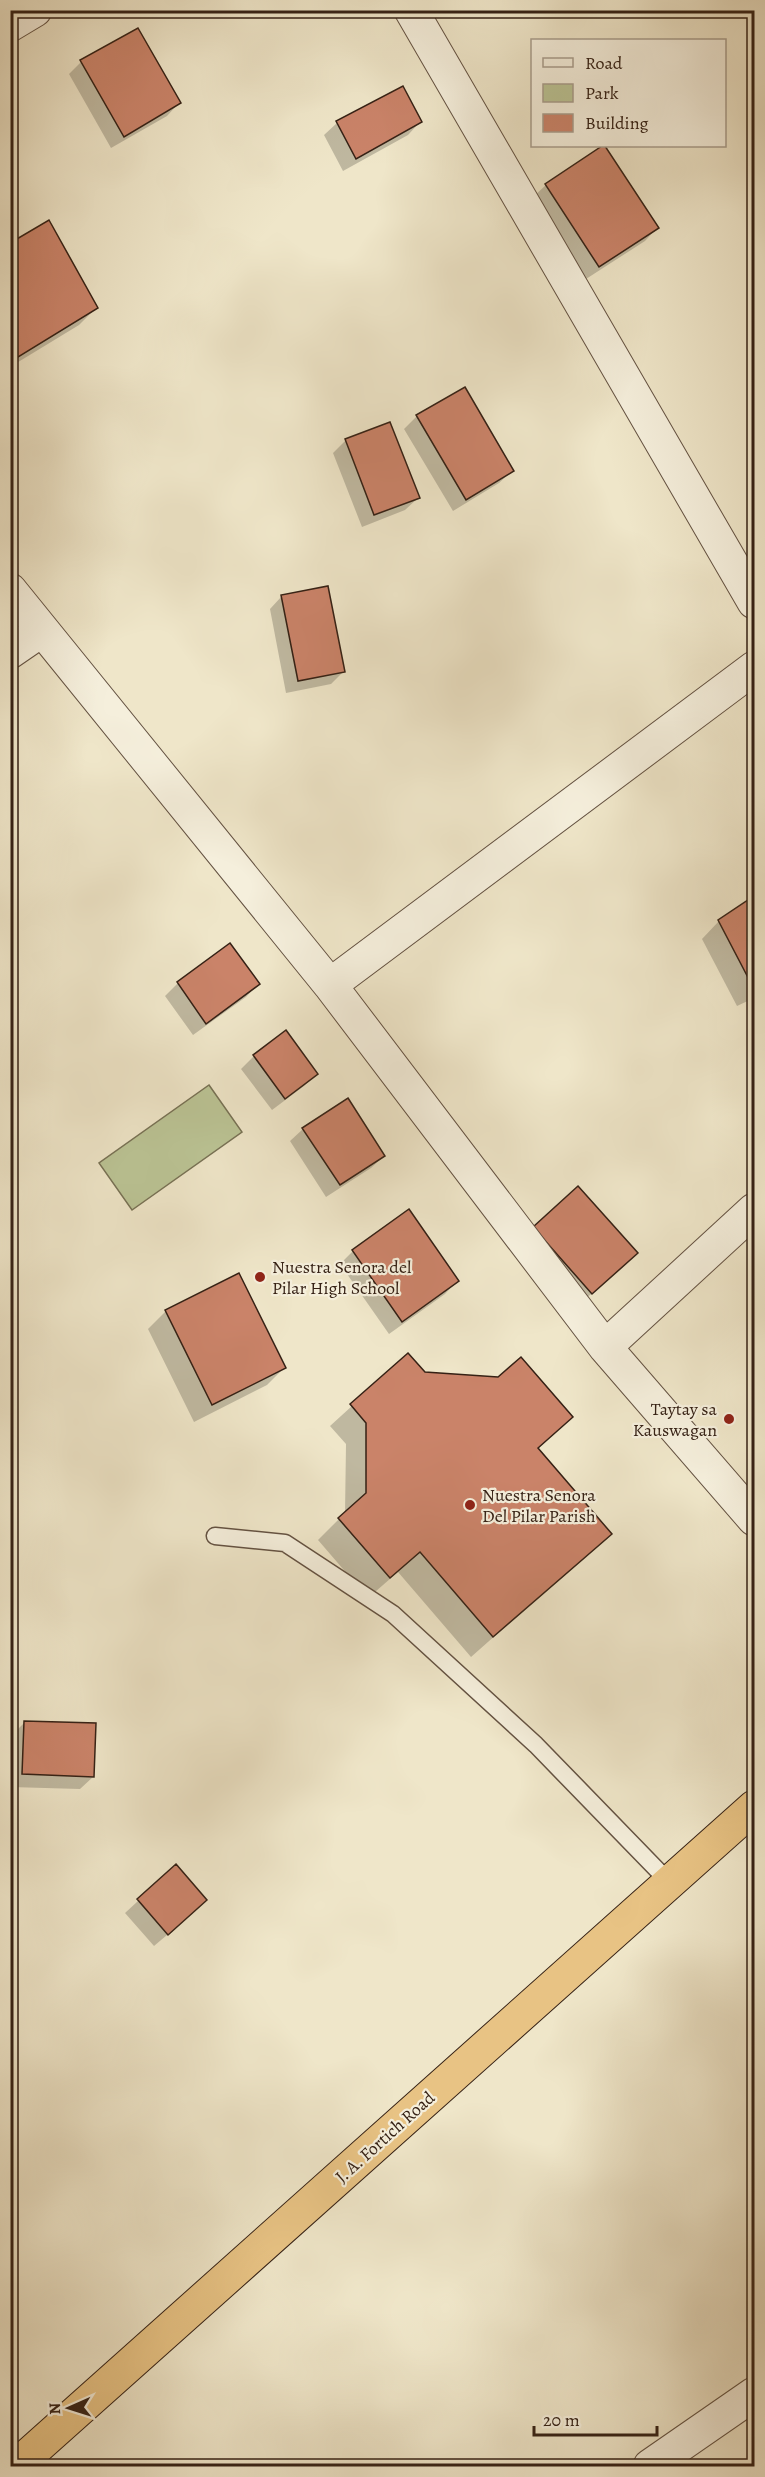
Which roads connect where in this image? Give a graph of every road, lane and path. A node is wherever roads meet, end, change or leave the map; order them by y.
1 (34, 10) edge
2 (411, 10) edge
3 (10, 25) edge
4 (10, 590) edge
5 (754, 602) edge
6 (42, 630) junction
7 (10, 652) edge
8 (754, 668) edge
9 (330, 986) junction
10 (754, 1210) edge
11 (604, 1347) junction
12 (754, 1519) edge
13 (215, 1536) dead end
14 (754, 1807) edge
15 (670, 1883) junction
16 (754, 2394) edge
17 (16, 2466) edge
18 (650, 2466) edge

1 - 3 street
2 - 5 street
4 - 6 street
6 - 7 street
6 - 9 street
8 - 9 street
9 - 11 street
10 - 11 street
11 - 12 street
13 - 15 lane
14 - 15 highway, J. A. Fortich Road
15 - 17 highway, J. A. Fortich Road
16 - 18 street

